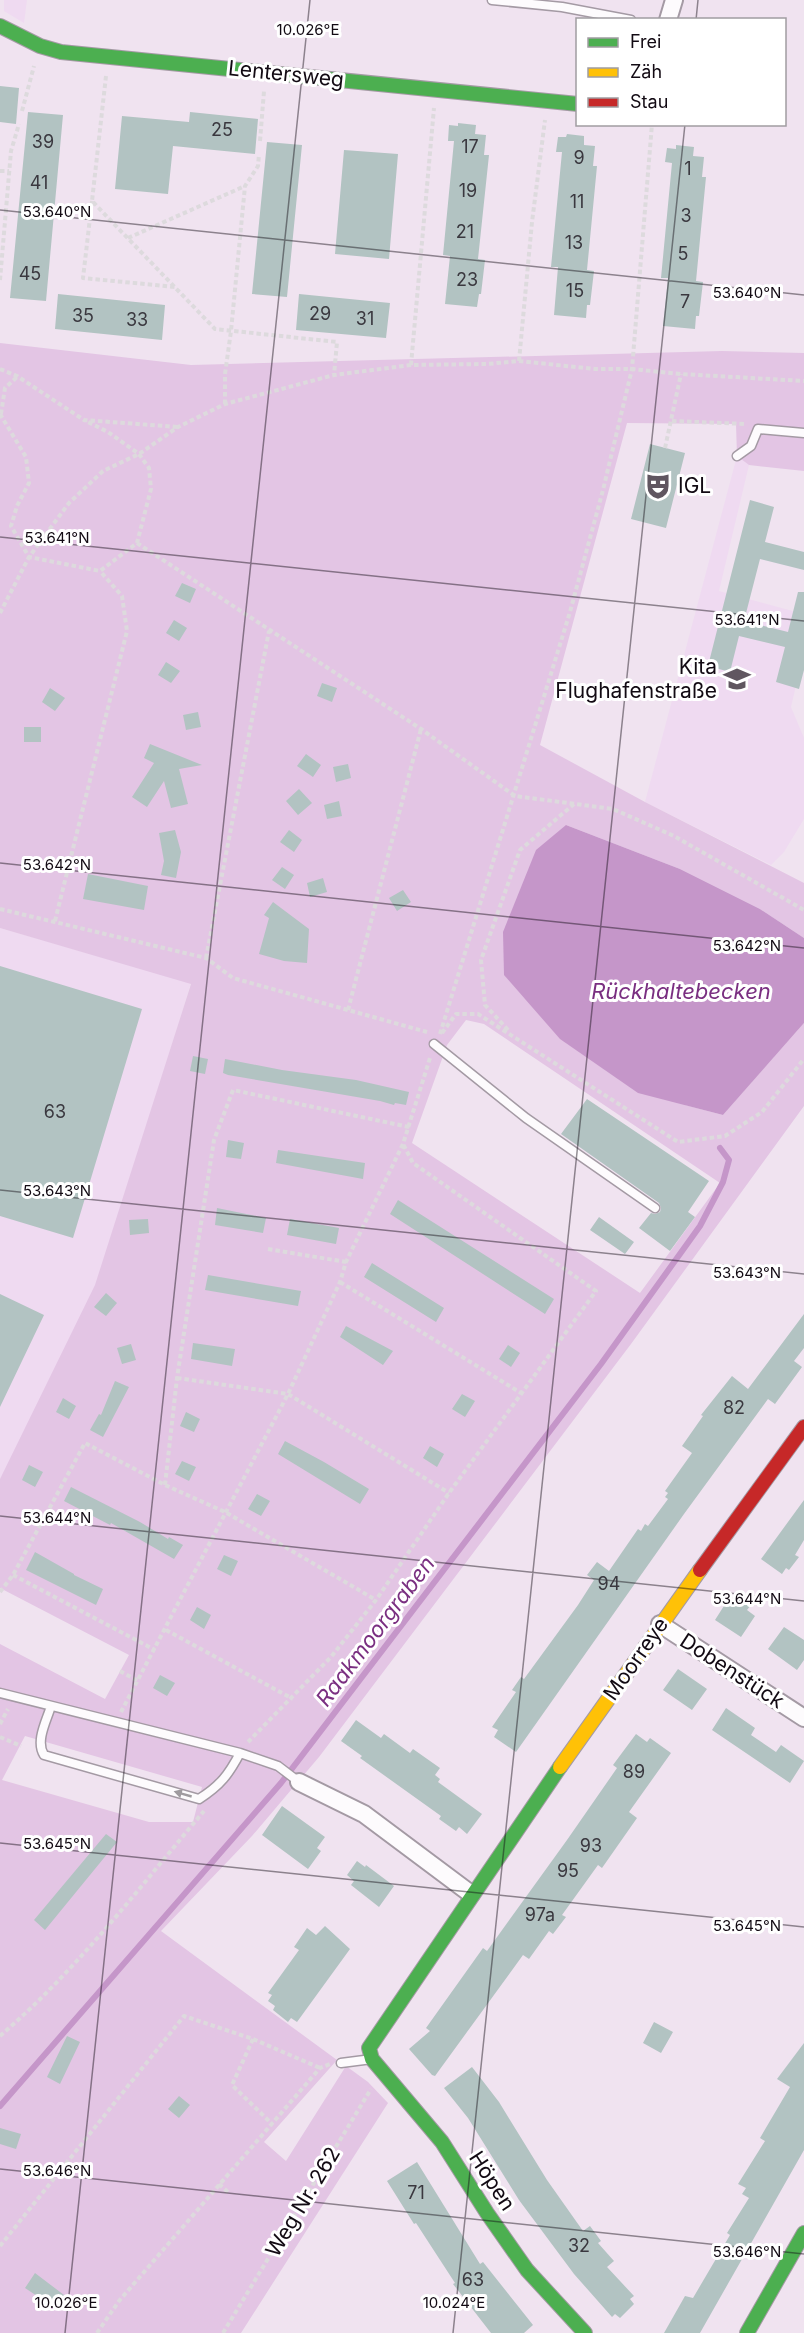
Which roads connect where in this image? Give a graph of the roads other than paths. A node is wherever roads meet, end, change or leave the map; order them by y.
1 (492, 0) edge
2 (674, 0) edge
3 (620, 18) edge
4 (669, 18) edge
5 (0, 26) edge
6 (576, 104) edge
7 (804, 433) edge
8 (737, 456) dead end
9 (434, 1044) road end
10 (655, 1208) dead end
11 (804, 1428) edge
12 (660, 1624) junction
13 (0, 1694) edge
14 (51, 1706) junction
15 (804, 1718) edge
16 (240, 1753) junction
17 (298, 1782) joint
18 (471, 1893) junction
19 (371, 2054) junction
20 (341, 2063) dead end
21 (804, 2232) edge
22 (585, 2333) edge
23 (747, 2333) edge

1 - 3 lane
2 - 4 street
5 - 6 street, Lentersweg
7 - 8 lane
9 - 10 lane
11 - 12 street, Moorreye
12 - 15 street, Dobenstück
12 - 18 street, Moorreye
13 - 14 lane
14 - 16 lane
16 -> 14 lane
16 - 17 lane
17 - 18 street
18 - 19 street, Moorreye
19 - 20 lane
19 - 22 street, Höpen
21 - 23 street

